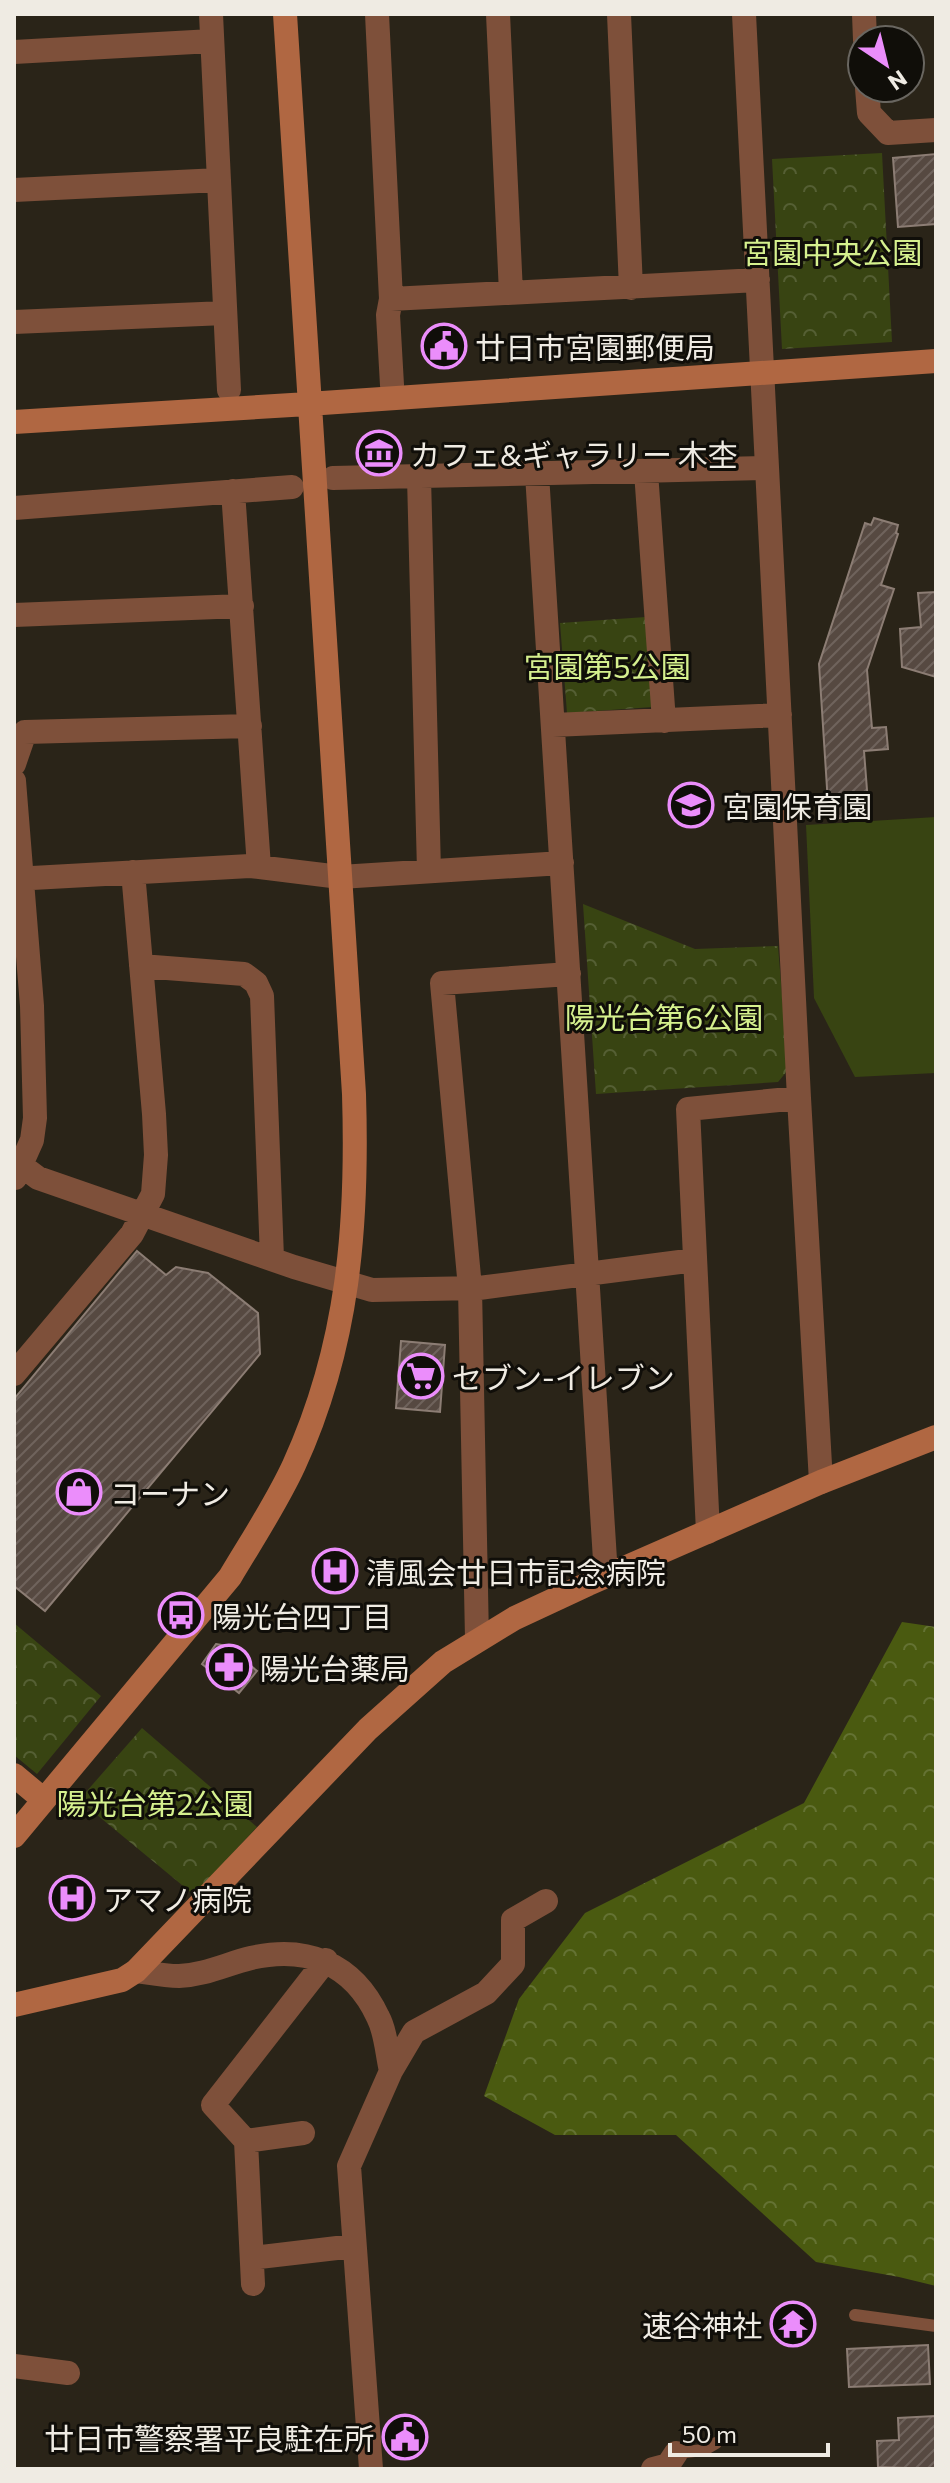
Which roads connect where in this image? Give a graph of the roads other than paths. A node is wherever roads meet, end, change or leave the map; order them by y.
1 (211, 14) edge
2 (285, 14) edge
3 (377, 14) edge
4 (498, 14) edge
5 (619, 14) edge
6 (744, 14) edge
7 (212, 41) junction
8 (14, 52) edge
9 (868, 104) edge
10 (936, 130) edge
11 (219, 180) junction
12 (14, 190) edge
13 (758, 280) junction
14 (631, 288) junction
15 (511, 293) junction
16 (391, 299) junction
17 (225, 313) junction
18 (14, 322) edge
19 (936, 361) edge
20 (763, 373) junction
21 (392, 385) dead end
22 (229, 390) dead end
23 (308, 404) junction
24 (14, 422) edge
25 (767, 468) junction
26 (646, 472) junction
27 (537, 474) junction
28 (419, 477) junction
29 (333, 478) dead end
30 (292, 487) dead end
31 (233, 491) junction
32 (14, 508) edge
33 (242, 606) junction
34 (14, 615) edge
35 (780, 715) junction
36 (664, 721) junction
37 (553, 725) junction
38 (250, 726) junction
39 (14, 764) edge
40 (14, 781) edge
41 (562, 863) junction
42 (259, 867) junction
43 (429, 871) junction
44 (133, 872) junction
45 (340, 877) junction
46 (18, 878) edge
47 (141, 966) junction
48 (569, 974) junction
49 (799, 1098) junction
50 (16, 1169) edge
51 (143, 1214) junction
52 (272, 1258) junction
53 (695, 1260) junction
54 (587, 1274) junction
55 (347, 1283) junction
56 (470, 1288) junction
57 (14, 1374) edge
58 (936, 1437) edge
59 (821, 1482) junction
60 (708, 1532) junction
61 (606, 1576) junction
62 (477, 1639) junction
63 (14, 1775) edge
64 (44, 1800) junction
65 (14, 1836) edge
66 (546, 1901) dead end
67 (326, 1960) junction
68 (136, 1971) junction
69 (14, 2005) edge
70 (391, 2071) junction
71 (303, 2133) dead end
72 (246, 2141) junction
73 (354, 2246) junction
74 (252, 2258) junction
75 (253, 2284) dead end
76 (855, 2315) dead end
77 (936, 2326) edge
78 (14, 2366) edge
79 (68, 2373) dead end
80 (716, 2443) dead end
81 (676, 2453) joint
82 (371, 2469) edge
83 (653, 2469) edge

1 - 7 street
2 - 23 street
3 - 16 street
4 - 15 street
5 - 14 street
6 - 13 street
7 - 8 street
7 - 11 street
9 - 10 street
11 - 12 street
11 - 17 street
13 - 14 street
13 - 20 street
14 - 15 street
15 - 16 street
16 - 21 street
17 - 18 street
17 - 22 street
19 - 20 street
20 - 23 street
20 - 25 street
23 - 24 street
23 - 45 street
25 - 26 street
25 - 35 street
26 - 27 street
26 - 36 street
27 - 28 street
27 - 37 street
28 - 29 street
28 - 43 street
30 - 31 street
31 - 32 street
31 - 33 street
33 - 34 street
33 - 38 street
35 - 36 street
35 - 49 street
36 - 37 street
37 - 41 street
38 - 39 street
38 - 42 street
40 - 46 street
41 - 43 street
41 - 48 street
42 - 44 street
42 - 45 street
43 - 45 street
44 - 46 street
44 - 47 street
45 - 55 street
46 - 50 street
47 - 51 street
47 - 52 street
48 - 54 street
48 - 56 street
49 - 53 street
49 - 59 street
50 - 51 street
51 - 52 street
51 - 57 street
52 - 55 street
53 - 54 street
53 - 60 street
54 - 56 street
54 - 61 street
55 - 56 street
55 - 64 street
56 - 62 street
58 - 59 street
59 - 60 street
60 - 61 street
61 - 62 street
62 - 68 street
63 - 64 street
64 - 65 street
66 - 70 street
67 - 68 street
67 - 70 street
67 - 72 street
68 - 69 street
70 - 73 street
71 - 72 street
72 - 74 street
73 - 74 street
73 - 82 street
74 - 75 street
76 - 77 lane
78 - 79 street
80 - 81 lane
81 - 83 street

